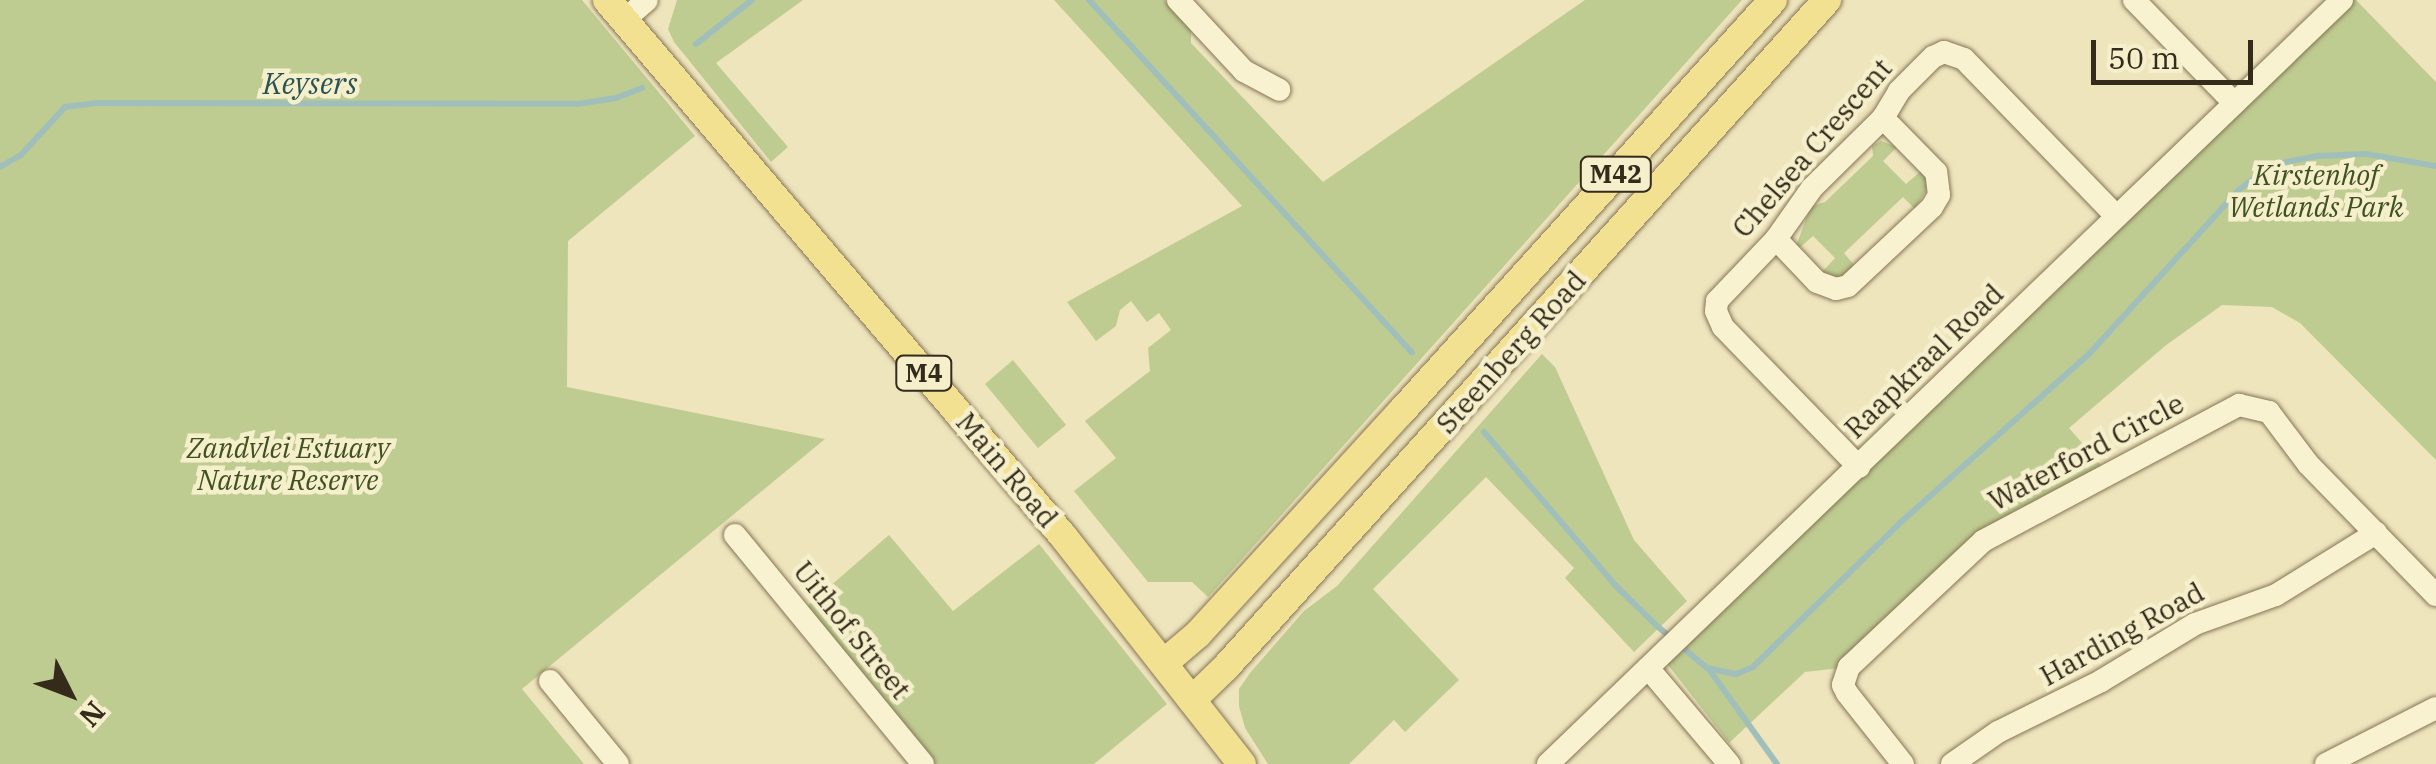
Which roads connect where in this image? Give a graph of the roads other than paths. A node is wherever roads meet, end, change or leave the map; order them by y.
1 (647, 0) edge
2 (1178, 0) edge
3 (1773, 0) edge
4 (1827, 0) edge
5 (2134, 0) edge
6 (2342, 0) edge
7 (616, 10) edge
8 (1280, 90) dead end
9 (2234, 103) junction
10 (1883, 118) junction
11 (2116, 216) junction
12 (1776, 239) junction
13 (1859, 467) junction
14 (2376, 533) junction
15 (735, 535) dead end
16 (2436, 595) edge
17 (1655, 662) junction
18 (1164, 663) junction
19 (550, 681) dead end
20 (1192, 700) junction
21 (2436, 708) edge
22 (618, 764) edge
23 (922, 764) edge
24 (1242, 764) edge
25 (1548, 764) edge
26 (1729, 764) edge
27 (1904, 764) edge
28 (1952, 764) edge
29 (2326, 764) edge

1 - 7 street
2 - 8 street
3 - 18 main road, Steenberg Road / M42
4 - 20 main road, Steenberg Road / M42
5 - 9 street
6 - 9 street, Raapkraal Road
7 - 18 main road, Main Road / M4
9 - 11 street, Raapkraal Road
10 - 11 street, Chelsea Crescent
10 - 12 street, Chelsea Crescent
10 - 12 street
11 - 13 street, Raapkraal Road
12 - 13 street, Chelsea Crescent
13 - 17 street, Raapkraal Road
14 - 16 street, Waterford Circle
14 - 27 street, Waterford Circle
14 - 28 street, Harding Road
15 - 23 street, Uithof Street
17 - 25 street, Raapkraal Road
17 - 26 street
18 - 20 main road, Main Road / M4
19 - 22 street
20 - 24 main road, Main Road / M4
21 - 29 street

